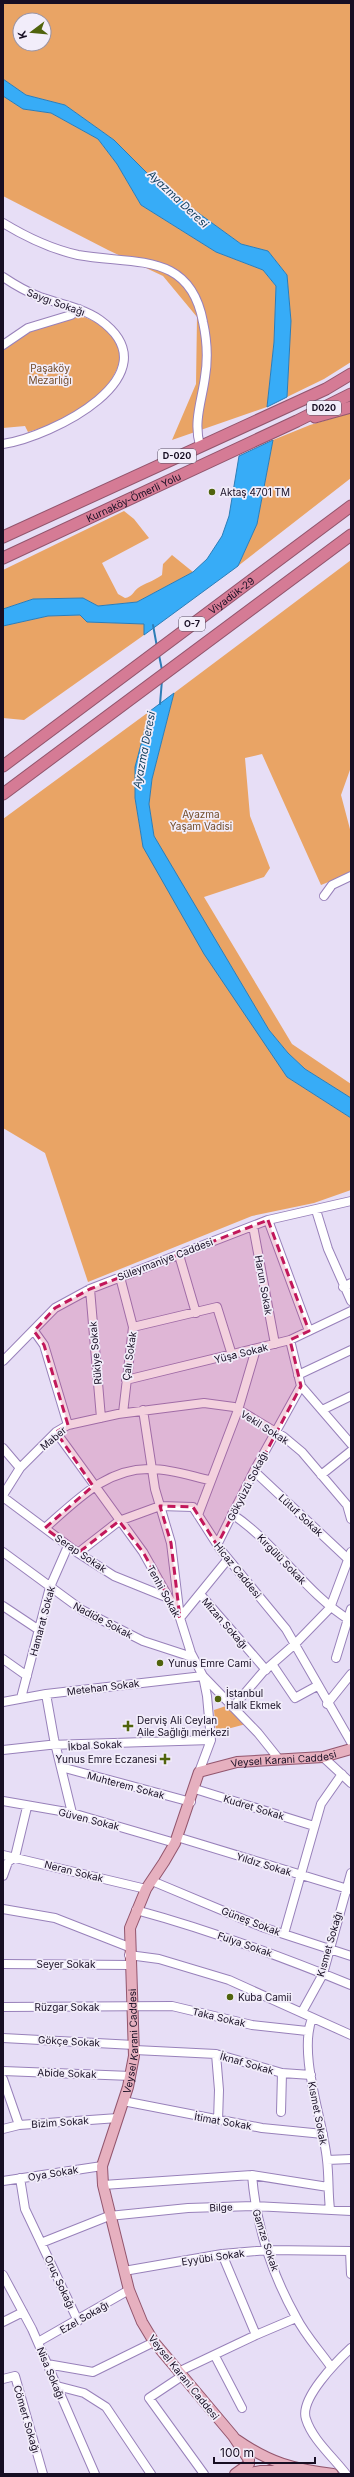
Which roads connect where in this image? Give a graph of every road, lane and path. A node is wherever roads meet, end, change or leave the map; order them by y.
1 (3, 223) edge
2 (3, 277) edge
3 (79, 309) junction
4 (3, 345) edge
5 (351, 374) edge
6 (351, 394) edge
7 (351, 407) edge
8 (296, 421) junction
9 (3, 444) edge
10 (200, 446) junction
11 (351, 506) edge
12 (351, 535) edge
13 (3, 537) edge
14 (3, 558) edge
15 (3, 766) edge
16 (3, 794) edge
17 (351, 876) edge
18 (324, 896) dead end
19 (351, 1201) edge
20 (316, 1210) junction
21 (268, 1220) junction
22 (253, 1226) junction
23 (178, 1255) junction
24 (120, 1277) junction
25 (351, 1283) edge
26 (343, 1287) junction
27 (90, 1289) junction
28 (351, 1301) edge
29 (351, 1311) edge
30 (196, 1313) junction
31 (133, 1327) junction
32 (34, 1331) junction
33 (309, 1331) junction
34 (290, 1340) junction
35 (275, 1344) junction
36 (256, 1349) junction
37 (351, 1350) edge
38 (232, 1355) junction
39 (3, 1360) edge
40 (298, 1375) junction
41 (126, 1380) junction
42 (301, 1386) junction
43 (351, 1396) edge
44 (143, 1410) junction
45 (238, 1410) junction
46 (322, 1410) junction
47 (123, 1413) junction
48 (101, 1418) junction
49 (68, 1425) junction
50 (56, 1432) junction
51 (276, 1432) junction
52 (351, 1444) edge
53 (3, 1448) edge
54 (351, 1451) edge
55 (20, 1468) junction
56 (152, 1469) junction
57 (254, 1471) junction
58 (321, 1475) junction
59 (209, 1480) junction
60 (94, 1486) junction
61 (3, 1496) edge
62 (160, 1506) junction
63 (198, 1514) junction
64 (232, 1514) junction
65 (351, 1519) edge
66 (120, 1521) junction
67 (45, 1528) junction
68 (217, 1545) junction
69 (68, 1546) junction
70 (3, 1552) edge
71 (78, 1553) junction
72 (350, 1556) edge
73 (228, 1559) junction
74 (50, 1588) junction
75 (200, 1594) junction
76 (166, 1597) junction
77 (3, 1606) edge
78 (330, 1608) junction
79 (351, 1609) edge
80 (180, 1618) junction
81 (350, 1620) edge
82 (39, 1630) junction
83 (295, 1644) junction
84 (192, 1657) junction
85 (336, 1658) dead end
86 (3, 1659) edge
87 (269, 1667) junction
88 (351, 1674) edge
89 (27, 1676) junction
90 (202, 1676) junction
91 (317, 1686) junction
92 (46, 1694) junction
93 (21, 1698) junction
94 (3, 1702) edge
95 (327, 1704) junction
96 (233, 1707) junction
97 (211, 1740) junction
98 (351, 1742) edge
99 (55, 1747) junction
100 (351, 1749) edge
101 (3, 1750) edge
102 (323, 1757) junction
103 (278, 1758) junction
104 (61, 1767) junction
105 (199, 1772) junction
106 (342, 1774) junction
107 (351, 1783) edge
108 (195, 1789) junction
109 (3, 1801) edge
110 (191, 1802) junction
111 (27, 1807) junction
112 (72, 1813) junction
113 (314, 1826) junction
114 (176, 1840) junction
115 (3, 1854) edge
116 (15, 1857) junction
117 (351, 1873) edge
118 (300, 1875) junction
119 (3, 1876) edge
120 (149, 1885) junction
121 (348, 1890) edge
122 (3, 1909) edge
123 (136, 1910) junction
124 (284, 1934) junction
125 (329, 1949) junction
126 (129, 1956) junction
127 (351, 1956) edge
128 (3, 1964) edge
129 (323, 1974) junction
130 (351, 1985) edge
131 (3, 2007) edge
132 (131, 2007) junction
133 (302, 2012) junction
134 (312, 2018) junction
135 (307, 2031) junction
136 (351, 2035) edge
137 (3, 2038) edge
138 (134, 2047) junction
139 (216, 2054) junction
140 (3, 2071) edge
141 (282, 2073) junction
142 (311, 2075) junction
143 (131, 2076) junction
144 (3, 2079) edge
145 (123, 2101) junction
146 (282, 2112) dead end
147 (118, 2118) junction
148 (218, 2121) junction
149 (19, 2125) junction
150 (3, 2129) edge
151 (323, 2134) junction
152 (351, 2159) edge
153 (327, 2160) junction
154 (102, 2166) junction
155 (252, 2175) junction
156 (20, 2178) junction
157 (3, 2181) edge
158 (103, 2185) junction
159 (328, 2187) junction
160 (254, 2206) junction
161 (330, 2209) junction
162 (351, 2211) edge
163 (109, 2216) junction
164 (42, 2243) junction
165 (268, 2250) junction
166 (350, 2251) edge
167 (222, 2254) junction
168 (124, 2271) junction
169 (351, 2274) edge
170 (3, 2275) edge
171 (129, 2290) junction
172 (23, 2312) junction
173 (296, 2318) junction
174 (78, 2321) junction
175 (3, 2322) edge
176 (256, 2335) junction
177 (38, 2342) junction
178 (154, 2342) junction
179 (351, 2348) edge
180 (214, 2356) junction
181 (47, 2364) junction
182 (331, 2367) junction
183 (180, 2374) junction
184 (3, 2379) edge
185 (57, 2386) junction
186 (242, 2408) dead end
187 (255, 2459) junction
188 (351, 2468) edge
189 (258, 2471) junction
190 (304, 2471) junction
191 (287, 2473) edge
192 (317, 2473) edge
193 (43, 2474) edge
194 (95, 2474) edge
195 (151, 2474) edge
196 (204, 2474) edge
197 (235, 2474) edge
198 (244, 2474) edge
199 (333, 2474) edge
200 (347, 2474) edge

1 - 10 street
2 - 3 street, Saygı Sokağı
3 - 4 street
3 - 9 street, Saygı Sokağı
5 - 10 highway, Kurnaköy-Ömerli Yolu / D-020
6 - 8 highway, Kurnaköy-Ömerli Yolu / D020
7 - 8 highway
8 - 14 highway, Kurnaköy-Ömerli Yolu / D-020
10 - 13 highway, Kurnaköy-Ömerli Yolu / D-020
11 - 15 highway, Viyadük-29 / O-7
12 - 16 highway, O-7
17 - 18 street
19 - 20 street, Süleymaniye Caddesi
20 - 21 street, Süleymaniye Caddesi
20 - 26 street
21 - 22 street, Süleymaniye Caddesi
21 - 33 street
22 - 23 street, Süleymaniye Caddesi
22 - 35 street, Harun Sokak
23 - 24 street, Süleymaniye Caddesi
23 - 30 street
24 - 27 street, Süleymaniye Caddesi
24 - 31 street, Çalı Sokak
25 - 26 street
26 - 28 street
27 - 32 street, Süleymaniye Caddesi
27 - 48 street, Rükiye Sokak
29 - 33 street, Yüşa Sokak
30 - 31 street
30 - 38 street
31 - 41 street, Çalı Sokak
32 - 39 street, Süleymaniye Caddesi
32 - 49 street
33 - 34 street, Yüşa Sokak
34 - 35 street, Yüşa Sokak
34 - 40 street
35 - 36 street, Yüşa Sokak
36 - 38 street, Yüşa Sokak
36 - 45 street
37 - 40 street
38 - 41 street, Yüşa Sokak
40 - 42 street
41 - 47 street, Çalı Sokak
42 - 46 street
42 - 51 street, Gökyüzü Sokağı
43 - 46 street
44 - 45 street, Vekil Sokak
44 - 47 street, Vekil Sokak
44 - 56 street
45 - 51 street, Vekil Sokak
45 - 59 street
46 - 52 street
47 - 48 street, Maber
48 - 49 street, Maber
49 - 50 street, Maber
50 - 55 street, Maber
50 - 60 street, Tenhi Sokak
51 - 57 street, Gökyüzü Sokağı
51 - 58 street, Vekil Sokak
53 - 55 street
54 - 58 street
55 - 61 street, Maber
56 - 59 street
56 - 60 street
56 - 62 street
57 - 64 street, Gökyüzü Sokağı
57 - 72 street, Lütuf Sokak
58 - 65 street, Vekil Sokak
59 - 63 street
60 - 66 street, Tenhi Sokak
60 - 67 street
61 - 67 street, Serap Sokak
62 - 63 street
62 - 66 street
62 - 80 street
63 - 68 street, Hicaz Caddesi
64 - 68 street, Gökyüzü Sokağı
64 - 78 street, Kırgülü Sokak
66 - 71 street
66 - 76 street, Tenhi Sokak
67 - 69 street, Serap Sokak
68 - 73 street, Hicaz Caddesi
69 - 71 street, Serap Sokak
69 - 74 street, Hamarat Sokak
70 - 74 street, Nadide Sokak
71 - 76 street, Serap Sokak
72 - 78 street
73 - 75 street
73 - 83 street, Hicaz Caddesi
74 - 82 street, Hamarat Sokak
74 - 84 street, Nadide Sokak
75 - 80 street
75 - 87 street, Mizan Sokağı
76 - 80 street, Tenhi Sokak
77 - 82 street
78 - 81 street, Kırgülü Sokak
78 - 83 street
79 - 81 street
80 - 84 street, Tenhi Sokak
81 - 85 street
82 - 89 street, Hamarat Sokak
83 - 87 street
83 - 91 street, Hicaz Caddesi
84 - 90 street, Tenhi Sokak
86 - 89 street
87 - 91 street, Mizan Sokağı
87 - 96 street
88 - 95 street
89 - 93 street, Hamarat Sokak
90 - 92 street, Metehan Sokak
90 - 96 street
90 - 97 street, Tenhi Sokak
91 - 95 street, Hicaz Caddesi
92 - 93 street, Metehan Sokak
92 - 99 street
93 - 94 street, Metehan Sokak
95 - 98 street, Hicaz Caddesi
96 - 103 street
97 - 99 street, İkbal Sokak
97 - 105 street, Tenhi Sokak
99 - 101 street, İkbal Sokak
99 - 104 street
100 - 102 main road, Veysel Karani Caddesi
102 - 103 main road, Veysel Karani Caddesi
102 - 106 street
103 - 105 main road, Veysel Karani Caddesi
104 - 110 street, Muhterem Sokak
104 - 112 street
105 - 108 main road, Veysel Karani Caddesi
106 - 107 street
106 - 113 street
108 - 110 main road, Veysel Karani Caddesi
108 - 113 street, Kudret Sokak
109 - 111 street, Güven Sokak
110 - 114 main road, Veysel Karani Caddesi
111 - 112 street, Güven Sokak
111 - 116 street
112 - 114 street, Güven Sokak
113 - 118 street
114 - 118 street, Yıldız Sokak
114 - 120 main road, Veysel Karani Caddesi
115 - 116 street, Neran Sokak
116 - 119 street
116 - 120 street, Neran Sokak
117 - 121 street, Kısmet Sokağı
118 - 121 street, Yıldız Sokak
118 - 124 street
120 - 123 main road, Veysel Karani Caddesi
120 - 124 street, Güneş Sokak
121 - 125 street, Kısmet Sokağı
122 - 126 street
123 - 126 main road, Veysel Karani Caddesi
123 - 129 street, Fulya Sokak
124 - 125 street, Güneş Sokak
125 - 127 street, Güneş Sokak
125 - 129 street, Kısmet Sokağı
126 - 128 street, Seyer Sokak
126 - 132 main road, Veysel Karani Caddesi
126 - 133 street
129 - 130 street, Fulya Sokak
129 - 133 street, Kısmet Sokağı
131 - 132 street, Rüzgar Sokak
132 - 135 street, Taka Sokak
132 - 138 main road, Veysel Karani Caddesi
133 - 134 street
134 - 135 street, Kısmet Sokak
134 - 136 street
135 - 142 street, Kısmet Sokak
137 - 138 street, Gökçe Sokak
138 - 139 street, İknaf Sokak
138 - 143 main road, Veysel Karani Caddesi
139 - 141 street, İknaf Sokak
139 - 148 street
140 - 143 street, Abide Sokak
141 - 142 street, İknaf Sokak
141 - 146 street
142 - 151 street, Kısmet Sokak
143 - 145 main road, Veysel Karani Caddesi
144 - 149 street
145 - 147 main road, Veysel Karani Caddesi
145 - 148 street, İtimat Sokak
147 - 149 street, Bizim Sokak
147 - 154 main road, Veysel Karani Caddesi
148 - 151 street, İtimat Sokak
149 - 150 street, Bizim Sokak
151 - 153 street, Kısmet Sokak
152 - 153 street
153 - 159 street, Kısmet Sokak
154 - 156 street, Oya Sokak
154 - 158 main road, Veysel Karani Caddesi
155 - 158 street
155 - 159 street
155 - 160 street, Gamze Sokak
156 - 157 street, Oya Sokak
156 - 164 street, Oruç Sokağı
158 - 163 main road, Veysel Karani Caddesi
159 - 161 street, Kısmet Sokak
160 - 161 street, Bilge
160 - 163 street, Bilge
160 - 165 street, Gamze Sokak
161 - 162 street, Bilge
163 - 164 street, Oruç Sokağı
163 - 168 main road, Veysel Karani Caddesi
164 - 174 street, Oruç Sokağı
165 - 166 street, Eyyübi Sokak
165 - 167 street, Eyyübi Sokak
165 - 173 street, Gamze Sokak
166 - 169 street
167 - 168 street, Eyyübi Sokak
167 - 176 street
168 - 171 main road, Veysel Karani Caddesi
170 - 172 street, Nisa Sokağı
171 - 174 street, Ezel Sokağı
171 - 178 main road, Veysel Karani Caddesi
172 - 175 street
172 - 177 street, Nisa Sokağı
173 - 176 street
173 - 182 street, Gamze Sokak
174 - 177 street, Ezel Sokağı
176 - 180 street
177 - 181 street, Nisa Sokağı
178 - 181 street
178 - 183 main road, Veysel Karani Caddesi
179 - 182 street
180 - 183 street
180 - 186 street
181 - 185 street, Nisa Sokağı
182 - 200 street
183 - 187 main road, Veysel Karani Caddesi
183 - 196 street
184 - 193 street, Cömert Sokağı
185 - 194 street, Nisa Sokağı
185 - 195 street
187 - 189 main road, Veysel Karani Caddesi
187 - 189 main road
187 - 190 main road
187 - 197 main road
188 - 200 street
189 - 191 main road
189 - 198 main road
190 - 191 main road
190 - 192 main road
192 - 199 main road

